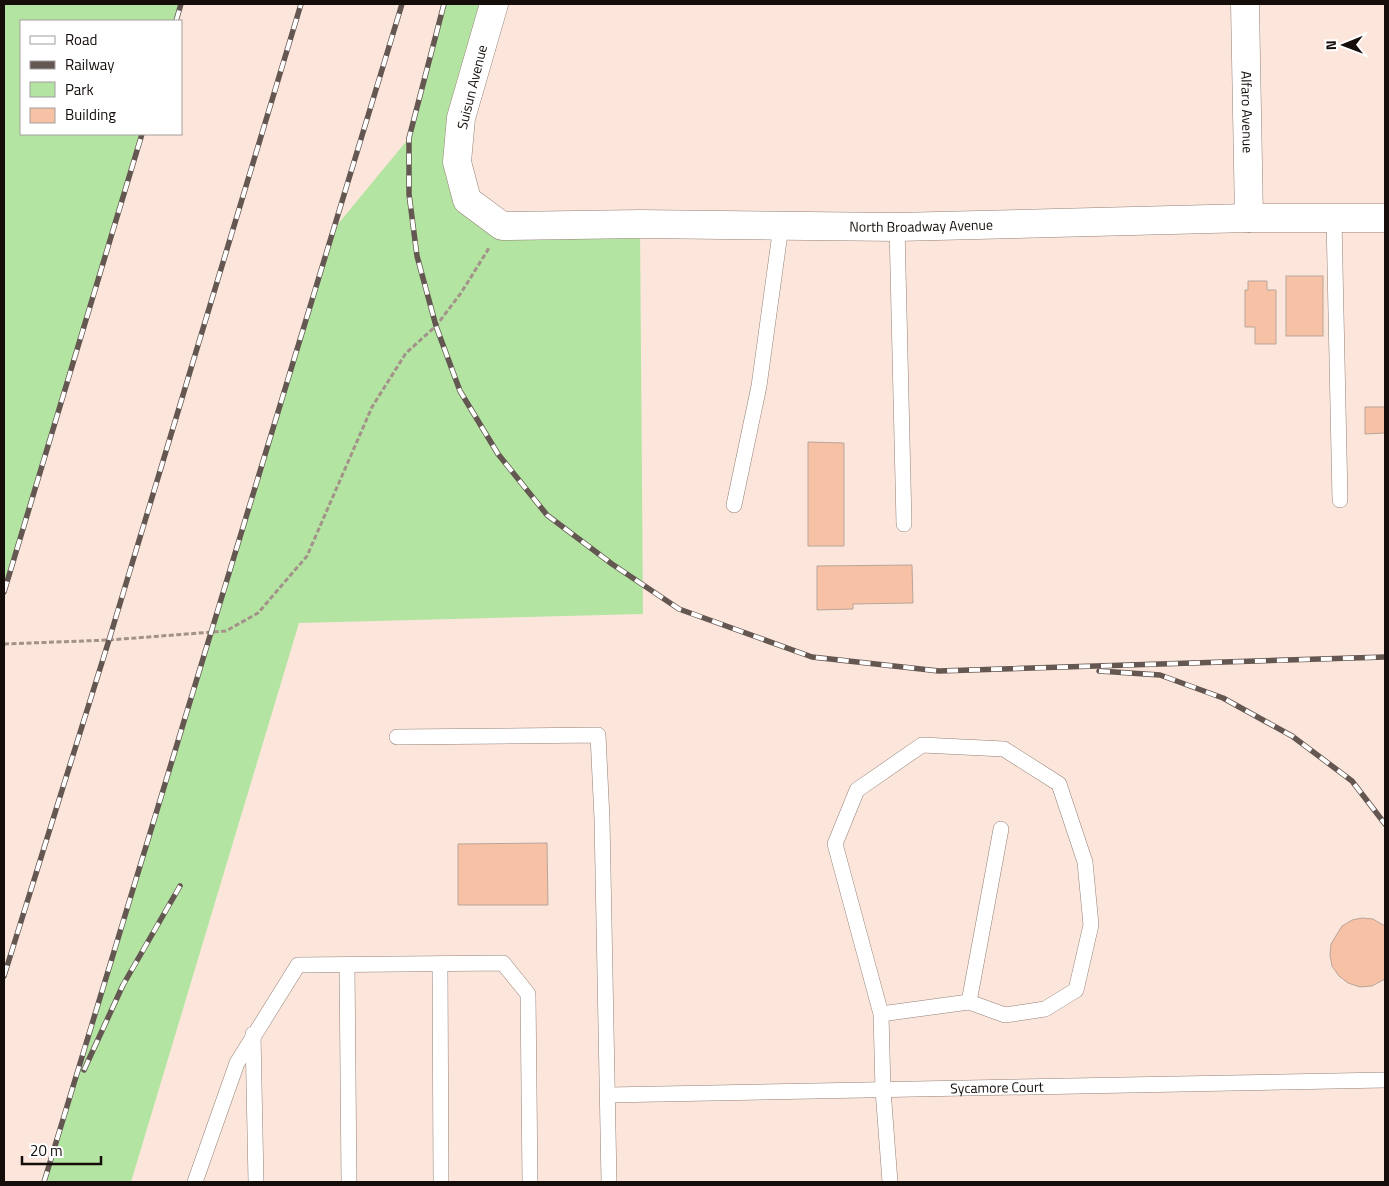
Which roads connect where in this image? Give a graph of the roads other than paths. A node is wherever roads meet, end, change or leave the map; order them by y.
1 (494, 4) edge
2 (1245, 4) edge
3 (1249, 218) junction
4 (1385, 218) edge
5 (1334, 219) junction
6 (502, 226) joint
7 (780, 226) junction
8 (897, 227) junction
9 (1340, 500) dead end
10 (734, 505) dead end
11 (904, 524) dead end
12 (397, 737) dead end
13 (1001, 829) dead end
14 (440, 964) junction
15 (347, 965) junction
16 (969, 1002) junction
17 (881, 1014) junction
18 (253, 1034) junction
19 (1385, 1080) edge
20 (883, 1090) junction
21 (608, 1095) junction
22 (195, 1182) edge
23 (256, 1182) edge
24 (349, 1182) edge
25 (442, 1182) edge
26 (530, 1182) edge
27 (609, 1182) edge
28 (890, 1182) edge

1 - 6 street, Suisun Avenue
2 - 3 street, Alfaro Avenue
3 - 5 street, North Broadway Avenue
3 - 8 street, North Broadway Avenue
4 - 5 street, North Broadway Avenue
5 - 9 lane
6 - 7 street, North Broadway Avenue
7 - 8 street, North Broadway Avenue
7 - 10 lane
8 - 11 lane
12 - 21 lane
13 - 16 lane
14 - 15 lane
14 - 25 lane
14 - 26 lane
15 - 18 lane
15 - 24 lane
16 - 17 lane
16 - 17 lane
17 - 20 lane
18 - 22 lane
18 - 23 lane
19 - 20 lane, Sycamore Court
20 - 21 lane, Sycamore Court
20 - 28 lane
21 - 27 lane

